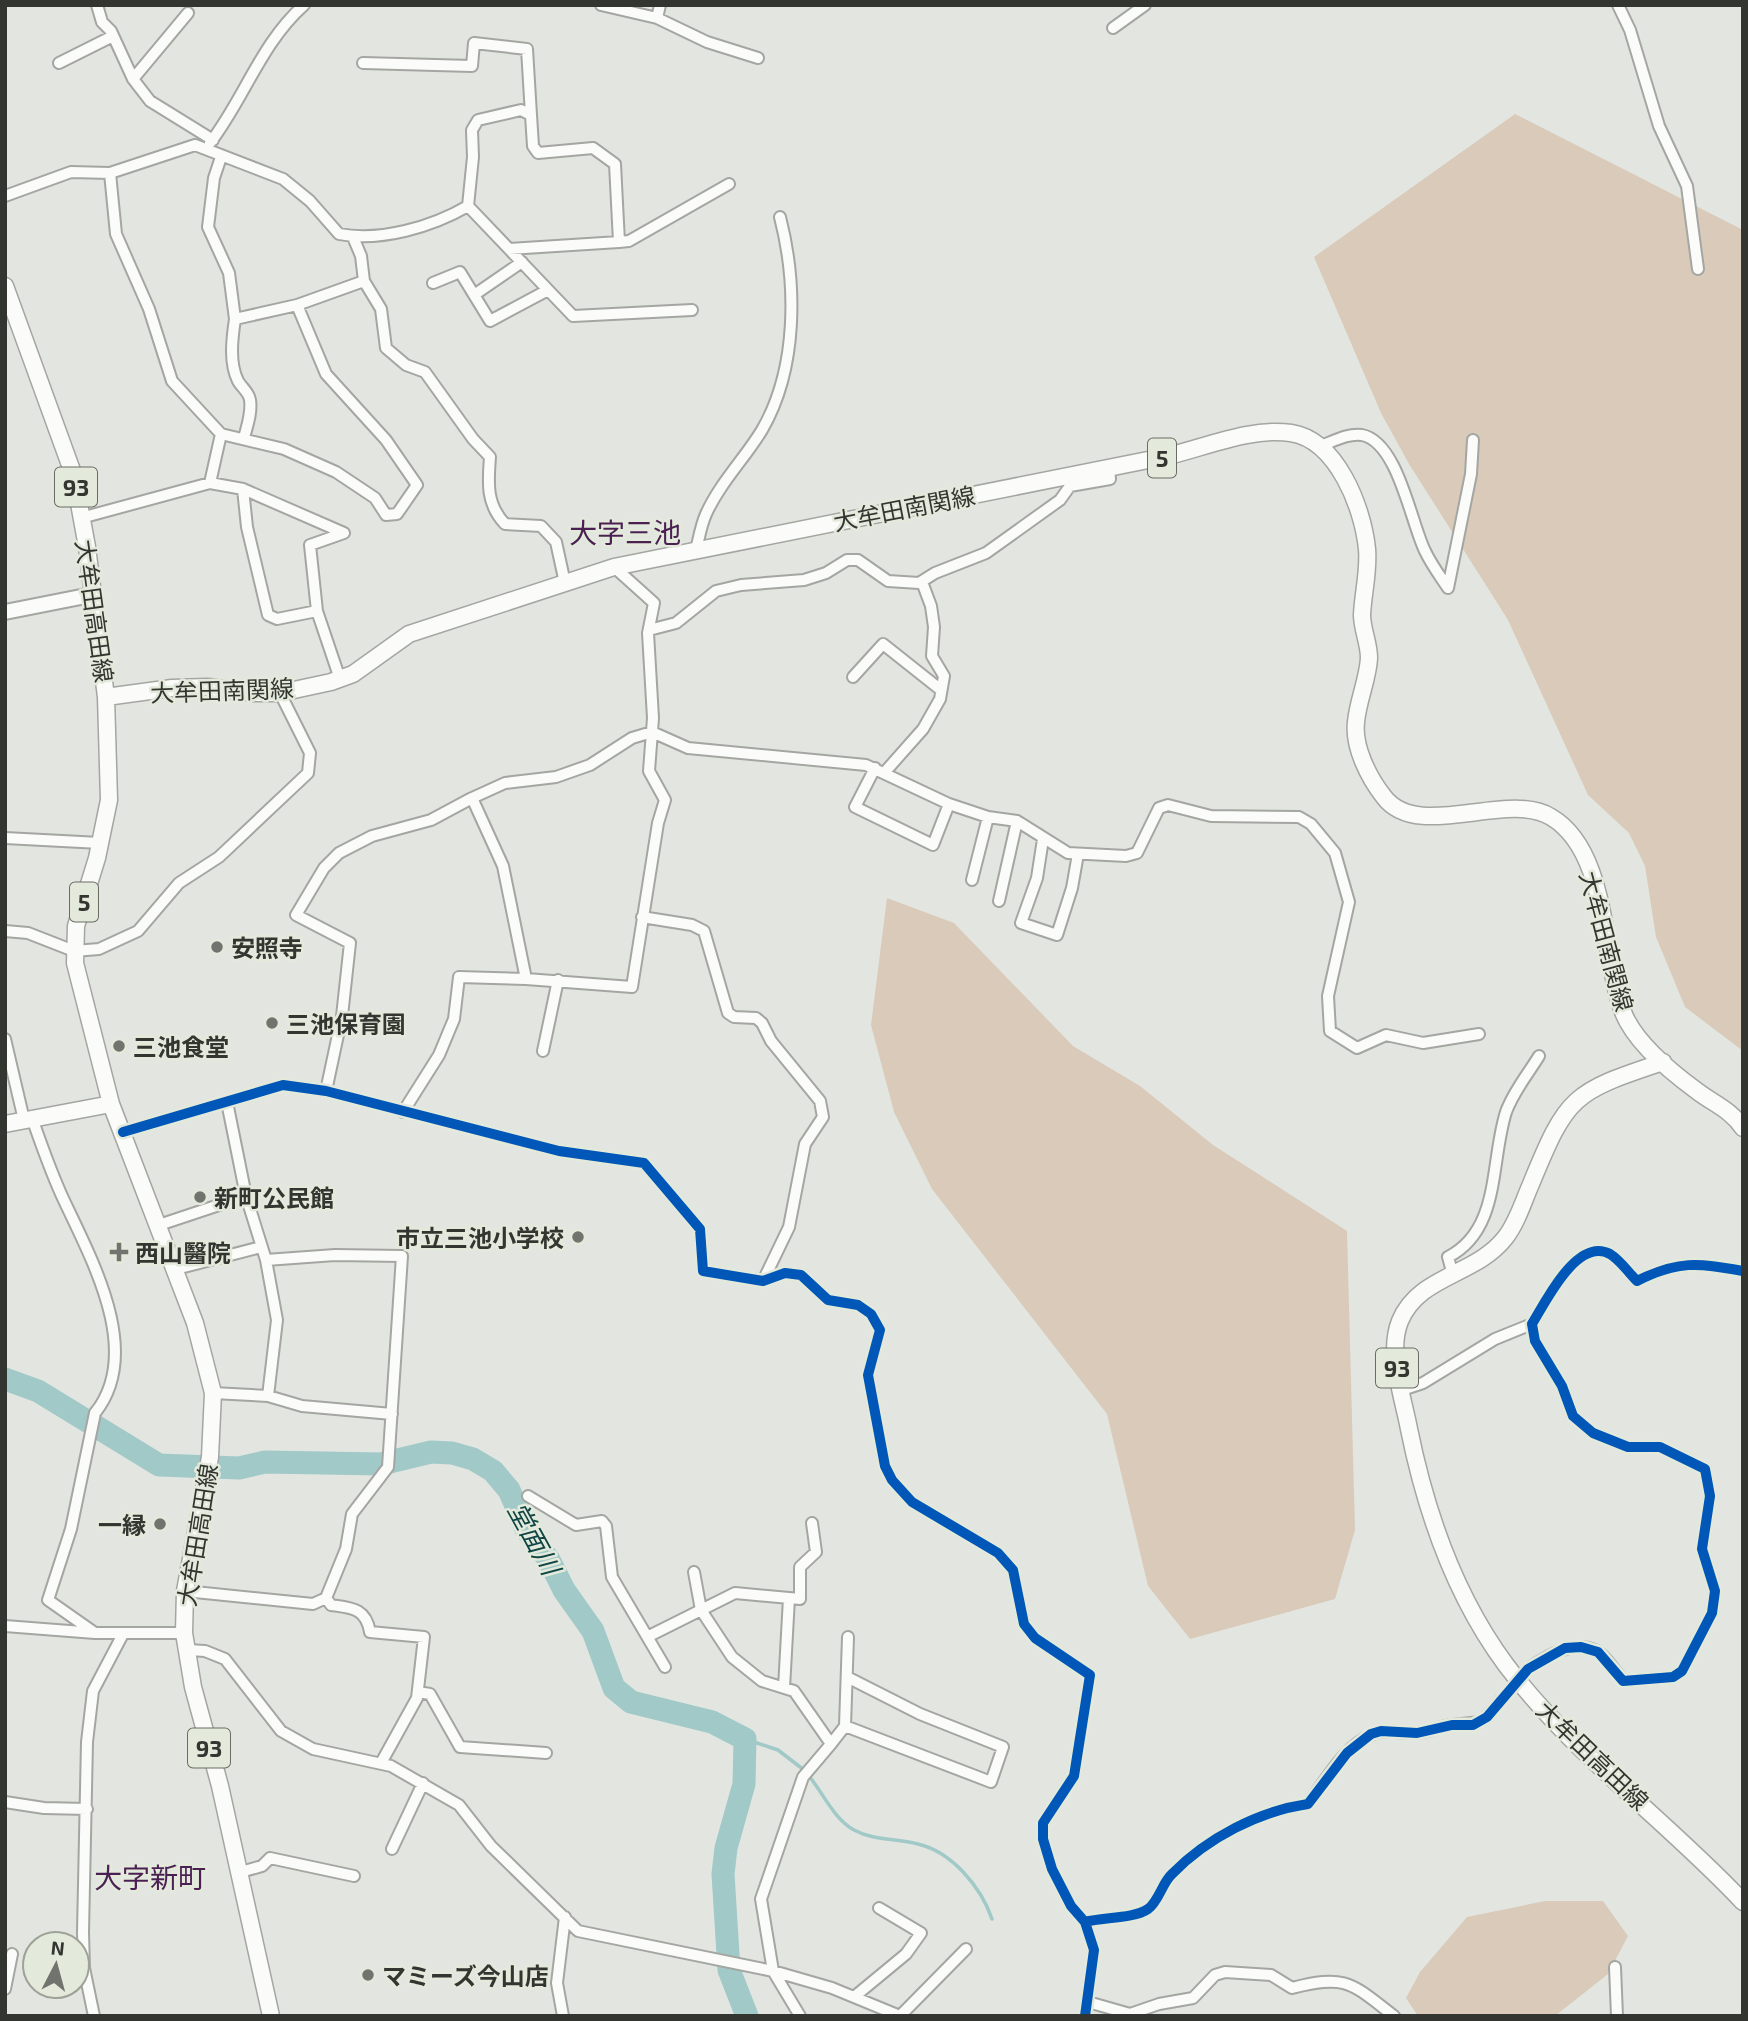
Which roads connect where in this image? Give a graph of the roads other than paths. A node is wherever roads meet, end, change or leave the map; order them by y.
1 (97, 5) edge
2 (304, 5) edge
3 (601, 5) edge
4 (660, 5) edge
5 (1145, 5) edge
6 (1618, 5) edge
7 (188, 13) dead end
8 (657, 18) junction
9 (1113, 28) dead end
10 (113, 36) junction
11 (758, 58) dead end
12 (59, 63) dead end
13 (363, 63) dead end
14 (133, 79) junction
15 (531, 115) junction
16 (210, 144) junction
17 (221, 157) junction
18 (110, 173) junction
19 (729, 184) dead end
20 (5, 195) edge
21 (468, 206) junction
22 (780, 217) dead end
23 (353, 237) junction
24 (619, 242) junction
25 (509, 249) junction
26 (522, 262) junction
27 (1698, 269) dead end
28 (364, 281) junction
29 (433, 283) dead end
30 (5, 286) edge
31 (548, 290) junction
32 (474, 295) junction
33 (298, 305) junction
34 (692, 310) dead end
35 (235, 320) junction
36 (221, 434) junction
37 (244, 439) junction
38 (1473, 440) dead end
39 (1321, 446) junction
40 (1109, 468) junction
41 (210, 483) junction
42 (243, 489) junction
43 (82, 518) junction
44 (696, 550) junction
45 (614, 567) junction
46 (922, 582) junction
47 (565, 583) junction
48 (91, 595) junction
49 (317, 611) junction
50 (5, 612) edge
51 (649, 630) junction
52 (853, 677) dead end
53 (340, 679) junction
54 (941, 690) junction
55 (280, 693) junction
56 (106, 697) junction
57 (652, 732) junction
58 (880, 770) junction
59 (472, 798) junction
60 (949, 804) junction
61 (988, 817) junction
62 (1017, 821) junction
63 (5, 838) edge
64 (1043, 839) junction
65 (100, 843) junction
66 (1078, 854) junction
67 (972, 880) dead end
68 (999, 901) dead end
69 (642, 917) junction
70 (5, 932) edge
71 (74, 951) junction
72 (526, 979) junction
73 (558, 980) junction
74 (1479, 1034) dead end
75 (5, 1039) edge
76 (543, 1051) dead end
77 (1539, 1056) dead end
78 (1663, 1062) junction
79 (326, 1091) junction
80 (227, 1102) junction
81 (111, 1104) junction
82 (403, 1112) junction
83 (28, 1119) junction
84 (5, 1124) edge
85 (1743, 1128) edge
86 (124, 1132) junction
87 (246, 1196) junction
88 (159, 1225) junction
89 (261, 1247) junction
90 (266, 1260) junction
91 (176, 1269) junction
92 (1743, 1271) edge
93 (1453, 1275) junction
94 (763, 1281) junction
95 (1532, 1324) junction
96 (1402, 1390) junction
97 (213, 1393) junction
98 (268, 1396) junction
99 (392, 1413) junction
100 (528, 1496) dead end
101 (812, 1523) dead end
102 (694, 1572) dead end
103 (185, 1591) junction
104 (326, 1598) junction
105 (789, 1598) junction
106 (701, 1610) junction
107 (5, 1626) edge
108 (95, 1633) junction
109 (184, 1633) junction
110 (123, 1634) junction
111 (649, 1636) junction
112 (848, 1637) dead end
113 (188, 1650) junction
114 (665, 1667) dead end
115 (1528, 1669) tunnel mouth
116 (847, 1676) junction
117 (785, 1688) junction
118 (418, 1692) junction
119 (1501, 1700) tunnel mouth
120 (845, 1726) junction
121 (831, 1744) junction
122 (546, 1753) dead end
123 (381, 1763) junction
124 (423, 1783) junction
125 (5, 1802) edge
126 (87, 1809) junction
127 (392, 1849) dead end
128 (237, 1873) junction
129 (354, 1876) dead end
130 (1743, 1902) edge
131 (879, 1908) dead end
132 (565, 1917) junction
133 (1085, 1922) junction
134 (966, 1949) dead end
135 (12, 1954) dead end
136 (1615, 1967) dead end
137 (773, 1971) junction
138 (5, 1989) edge
139 (854, 1997) junction
140 (1088, 2002) junction
141 (94, 2016) edge
142 (271, 2016) edge
143 (563, 2016) edge
144 (800, 2016) edge
145 (1085, 2016) edge
146 (1394, 2016) edge
147 (1617, 2016) edge

1 - 10 street
2 - 16 street
3 - 8 street
4 - 8 street
5 - 9 street
6 - 27 street
7 - 14 street
8 - 11 street
10 - 12 street
10 - 14 street
13 - 15 street
14 - 16 street
15 - 21 street
15 - 24 street
16 - 17 street
16 - 18 street
17 - 23 street
17 - 35 street
18 - 20 street
18 - 36 street
19 - 24 street
21 - 23 street
21 - 25 street
22 - 44 street
23 - 28 street
24 - 25 street
25 - 26 street
26 - 31 street
26 - 32 street
28 - 33 street
28 - 47 street
29 - 32 street
30 - 43 main road, 大牟田高田線 / 93
31 - 32 street
31 - 34 street
33 - 35 street
33 - 37 street
35 - 37 street
36 - 37 street
36 - 41 street
38 - 39 street
39 - 40 main road, 大牟田南関線 / 5
39 - 78 main road, 大牟田南関線
40 - 44 main road, 大牟田南関線 / 5
40 - 46 street
41 - 42 street
41 - 43 street
42 - 49 street
42 - 49 street
43 - 48 main road, 大牟田高田線 / 93
44 - 45 main road, 大牟田南関線 / 5
45 - 47 main road, 大牟田南関線 / 5
45 - 51 street
46 - 51 street
46 - 54 street
47 - 53 main road, 大牟田南関線 / 5
48 - 50 main road
48 - 56 main road, 大牟田高田線 / 93
49 - 53 street
51 - 57 street
52 - 54 street
53 - 55 main road, 大牟田南関線 / 5
54 - 58 street
55 - 56 main road, 大牟田南関線 / 5
55 - 71 street
56 - 65 main road, 5
57 - 58 street
57 - 59 street
57 - 69 street
58 - 60 street
58 - 60 street
59 - 72 street
59 - 79 street
60 - 61 street
61 - 62 street
61 - 67 street
62 - 64 street
62 - 68 street
63 - 65 street
64 - 66 street
64 - 66 street
65 - 71 main road, 5
66 - 74 street
69 - 73 street
69 - 94 street
70 - 71 street
71 - 81 main road, 5
72 - 73 street
72 - 82 street
73 - 76 street
75 - 83 street
77 - 93 street
78 - 85 main road, 大牟田南関線
78 - 93 main road, 大牟田高田線 / 93
79 - 80 street
79 - 82 street
80 - 86 street
80 - 87 street
81 - 83 main road
81 - 86 main road, 大牟田高田線 / 93
82 - 94 street
83 - 84 main road
83 - 108 street
86 - 88 main road, 大牟田高田線 / 93
87 - 88 street
87 - 89 street
88 - 91 main road, 大牟田高田線 / 93
89 - 90 street
89 - 91 street
90 - 98 street
90 - 99 street
91 - 97 main road, 大牟田高田線 / 93
92 - 95 street
93 - 96 main road, 大牟田高田線 / 93
94 - 133 street
95 - 96 street
95 - 115 street
96 - 130 main road, 大牟田高田線 / 93
97 - 98 street
97 - 103 main road, 大牟田高田線 / 93
98 - 99 street
99 - 104 street
100 - 111 street
101 - 105 street
102 - 106 street
103 - 104 street
103 - 109 main road, 大牟田高田線 / 93
104 - 118 street
105 - 106 street
105 - 117 street
106 - 111 street
106 - 117 street
107 - 108 street
108 - 110 street
109 - 110 street
109 - 113 main road, 大牟田高田線 / 93
110 - 126 street
111 - 114 street
112 - 116 street
113 - 123 street
113 - 128 main road, 大牟田高田線 / 93
116 - 120 street
116 - 120 street
117 - 121 street
118 - 122 street
118 - 123 street
119 - 133 street
120 - 121 street
121 - 137 street
123 - 124 street
124 - 127 street
124 - 132 street
125 - 126 street
126 - 141 street
128 - 129 street
128 - 142 main road, 大牟田高田線 / 93
131 - 139 street
132 - 137 street
132 - 143 street
133 - 140 street
134 - 139 street
135 - 138 street
136 - 147 street
137 - 139 street
137 - 144 street
140 - 145 street
140 - 146 street

